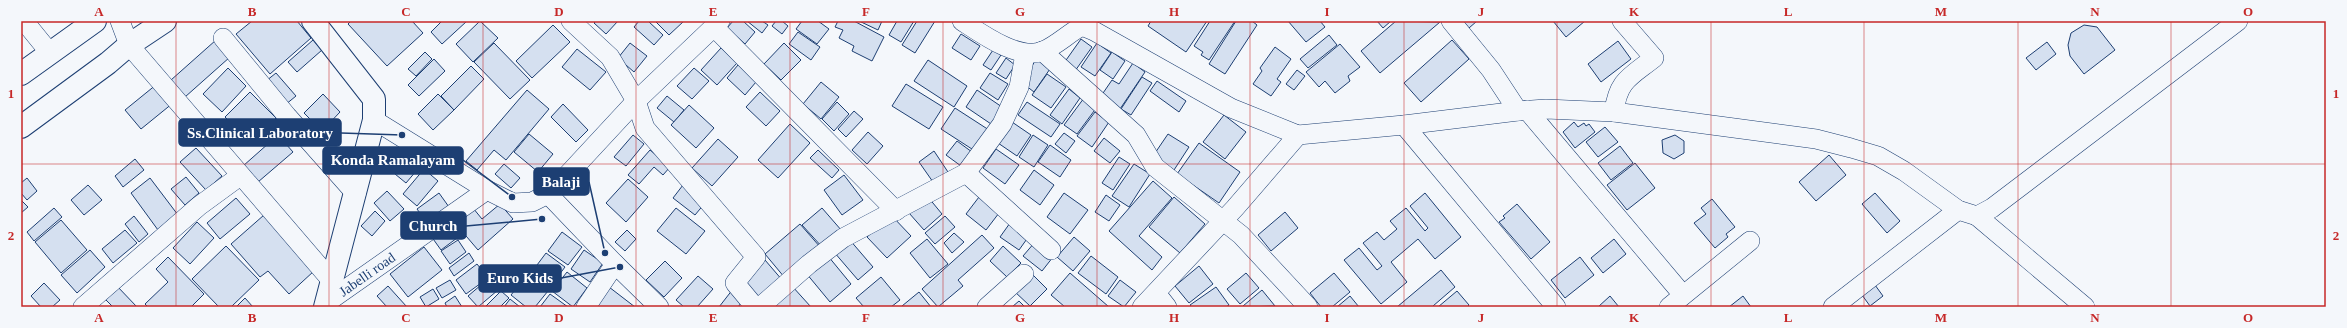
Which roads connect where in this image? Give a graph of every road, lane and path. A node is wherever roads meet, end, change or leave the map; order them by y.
1 (24, 21) edge
2 (95, 21) edge
3 (120, 21) edge
4 (165, 21) edge
5 (313, 21) edge
6 (571, 21) edge
7 (962, 21) edge
8 (1451, 21) edge
9 (1622, 21) edge
10 (2238, 21) edge
11 (717, 24) edge
12 (1083, 24) edge
13 (223, 38) dead end
14 (130, 45) junction
15 (1034, 52) junction
16 (50, 53) junction
17 (21, 74) edge
18 (636, 102) junction
19 (1522, 110) junction
20 (1614, 112) junction
21 (374, 120) junction
22 (1404, 126) junction
23 (21, 127) edge
24 (1298, 136) junction
25 (966, 173) junction
26 (240, 176) junction
27 (487, 190) junction
28 (356, 194) junction
29 (548, 194) junction
30 (1958, 210) junction
31 (896, 211) junction
32 (1977, 216) junction
33 (1224, 220) junction
34 (1750, 241) dead end
35 (1051, 250) dead end
36 (615, 264) junction
37 (1024, 274) dead end
38 (331, 280) junction
39 (1161, 300) edge
40 (1676, 301) edge
41 (325, 305) edge
42 (83, 307) edge
43 (586, 307) edge
44 (659, 307) edge
45 (755, 307) edge
46 (760, 307) edge
47 (987, 307) edge
48 (1142, 307) edge
49 (1308, 307) edge
50 (1556, 307) edge
51 (1833, 307) edge
52 (2085, 307) edge

1 - 16 street
2 - 16 main road
3 - 14 street
4 - 14 main road
5 - 21 main road
6 - 18 street
7 - 15 street
8 - 19 street
9 - 20 street
10 - 32 street
11 - 18 street
11 - 31 street
12 - 15 street
12 - 24 street
13 - 28 street
14 - 23 main road
14 - 26 street
15 - 25 street
15 - 33 street
16 - 17 main road
18 - 29 street
18 - 45 street
19 - 20 street
19 - 22 street
19 - 40 street
20 - 30 street
21 - 27 street
21 - 28 main road
22 - 24 street
22 - 50 street
24 - 33 street
25 - 31 street
25 - 35 street
26 - 38 street
26 - 42 street
27 - 29 street
27 - 41 street, Jabelli road
28 - 38 main road
29 - 36 street
30 - 32 street
30 - 51 street
31 - 46 street
32 - 52 street
33 - 39 street
33 - 49 street
34 - 40 street
36 - 43 street
36 - 44 street
37 - 47 street
38 - 41 main road
39 - 48 street

